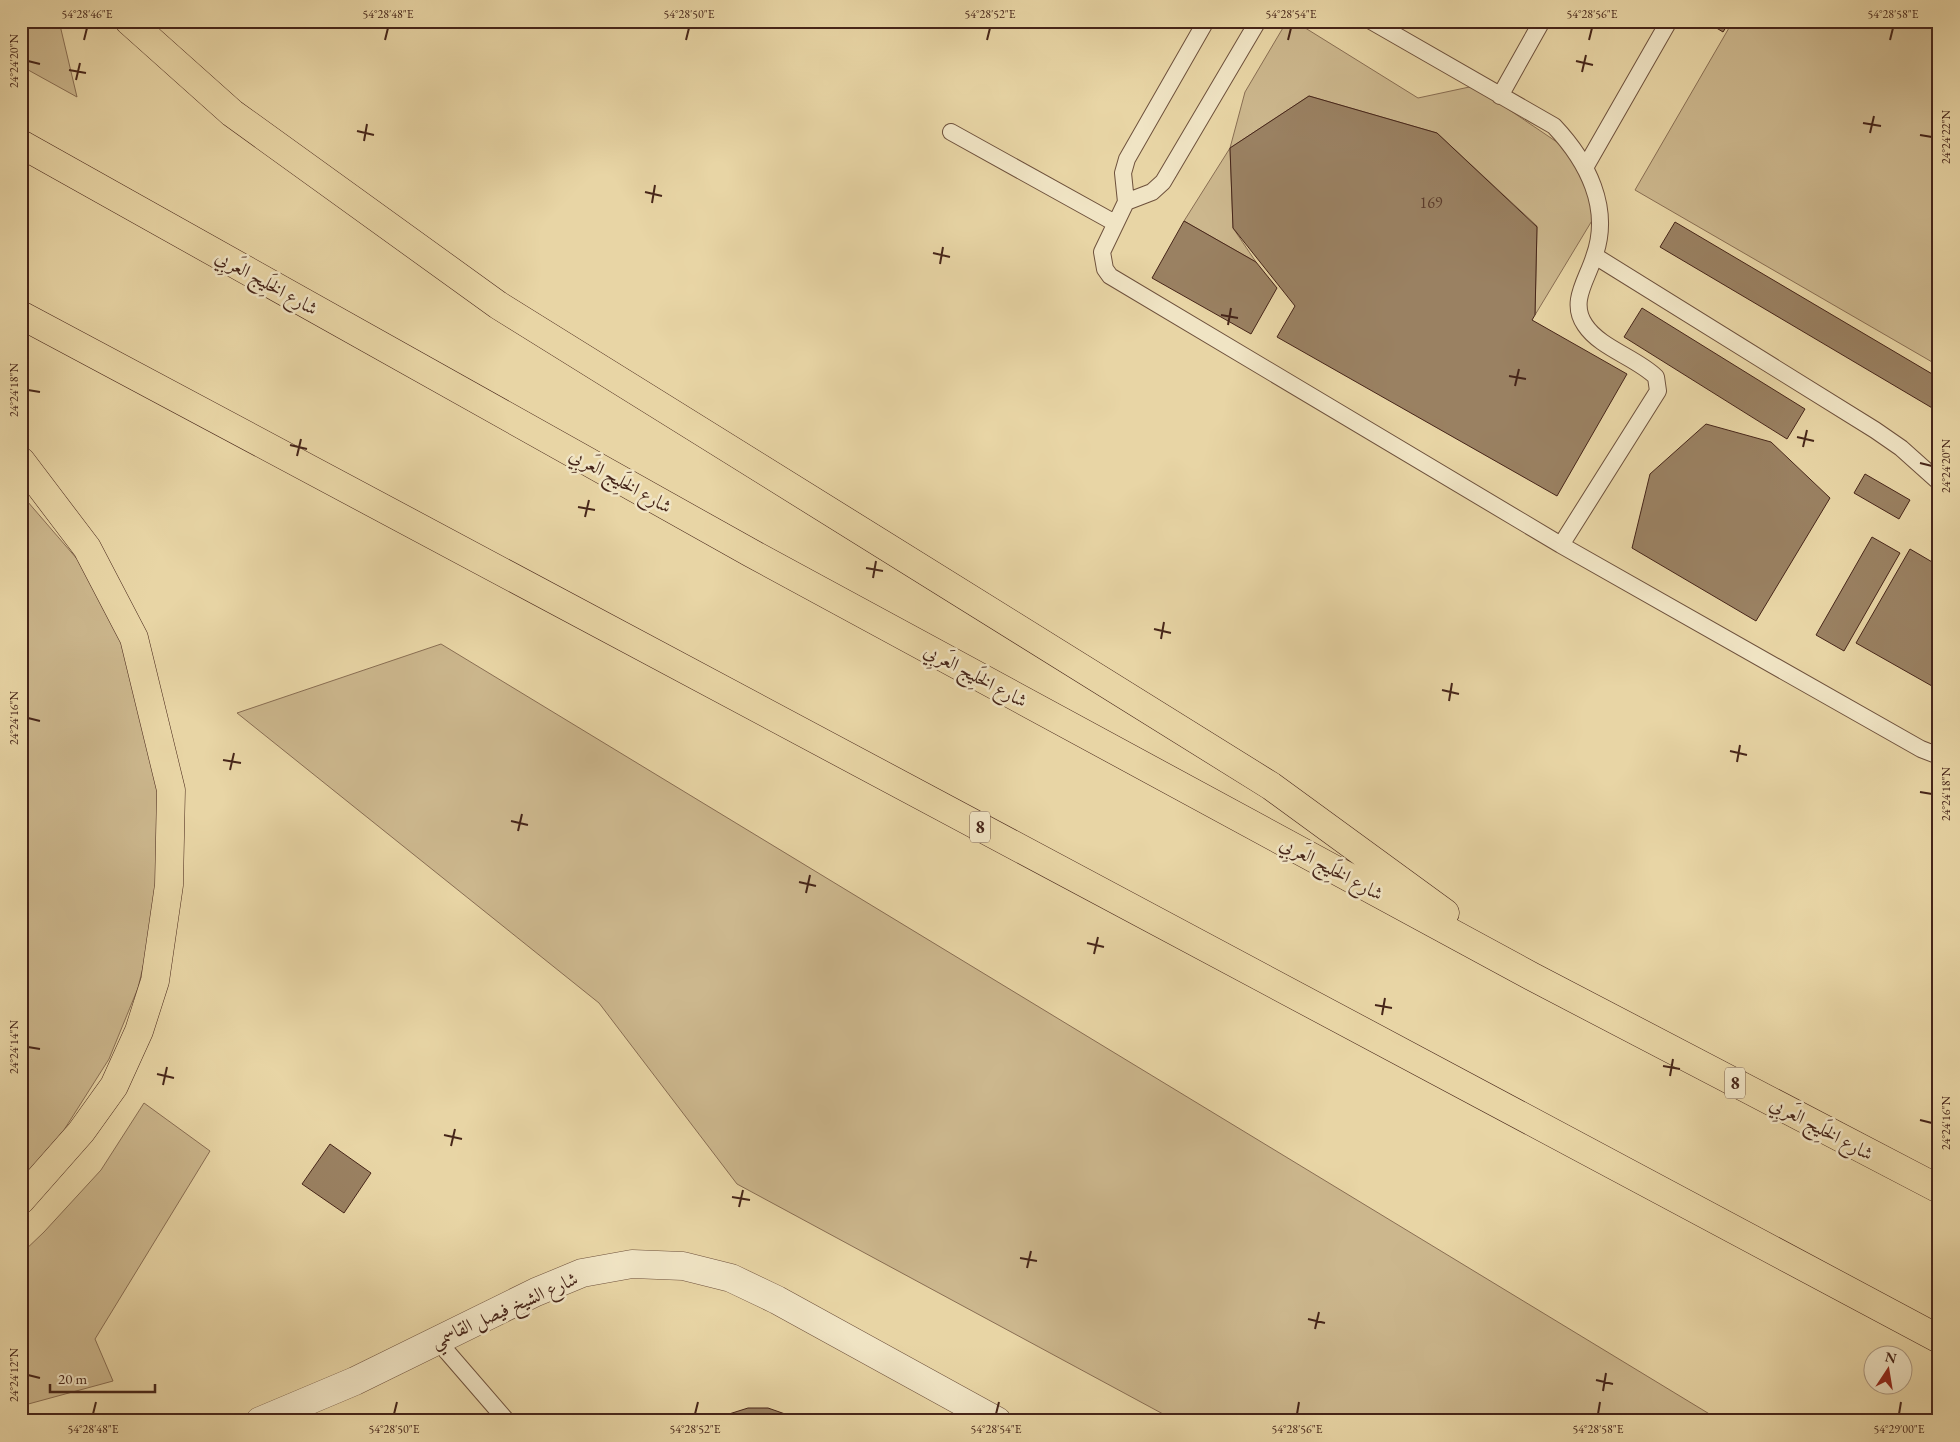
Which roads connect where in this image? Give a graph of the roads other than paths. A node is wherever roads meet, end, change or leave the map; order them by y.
1 (128, 21) edge
2 (1206, 21) edge
3 (1258, 21) edge
4 (1371, 21) edge
5 (1542, 21) edge
6 (1669, 21) edge
7 (1500, 96) junction
8 (951, 132) dead end
9 (21, 144) edge
10 (1586, 166) junction
11 (1126, 202) junction
12 (1115, 223) junction
13 (1595, 256) junction
14 (21, 316) edge
15 (21, 461) edge
16 (1939, 482) edge
17 (1561, 545) junction
18 (1939, 756) edge
19 (1531, 976) junction
20 (1939, 1190) edge
21 (21, 1200) edge
22 (436, 1339) junction
23 (1939, 1339) edge
24 (260, 1421) edge
25 (507, 1421) edge
26 (997, 1421) edge

1 - 19 highway
2 - 11 lane
3 - 11 lane
4 - 7 lane
5 - 7 lane
6 - 10 lane
7 - 10 lane
8 - 12 lane
9 - 19 highway, شارع الخَلِيج العَربِي / 8
10 - 13 lane
11 - 12 lane
12 - 17 lane
13 - 16 lane
13 - 17 lane
14 - 23 highway, 8
15 - 21 highway
17 - 18 lane
19 - 20 highway, شارع الخَلِيج العَربِي / 8
22 - 24 street, شارع الشيخ فيصل القاسمي
22 - 25 lane
22 - 26 street, شارع الشيخ فيصل القاسمي

